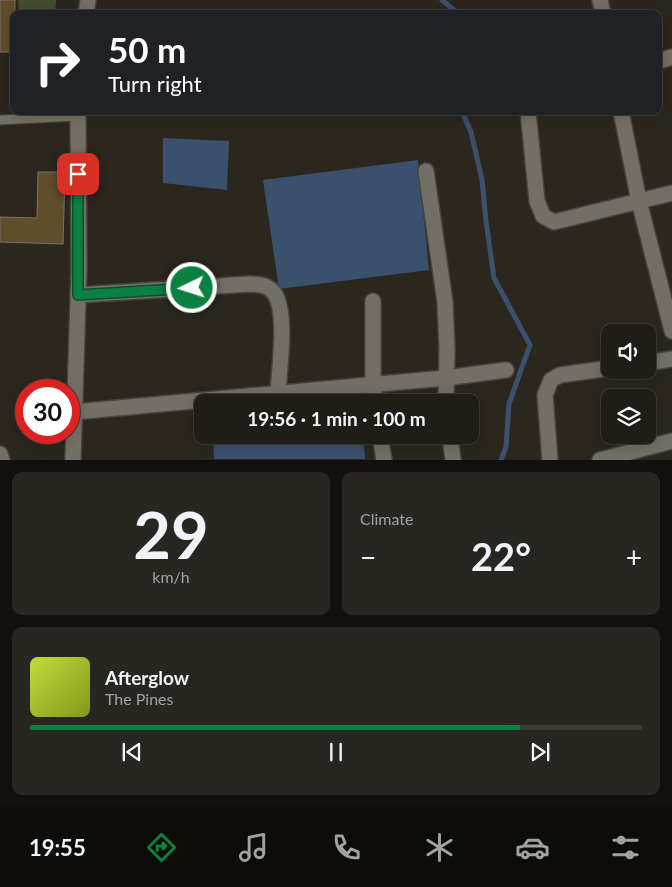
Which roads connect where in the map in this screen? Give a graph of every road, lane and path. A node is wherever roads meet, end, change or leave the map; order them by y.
1 (65, 115) edge
2 (78, 115) edge
3 (528, 115) edge
4 (622, 115) edge
5 (0, 120) edge
6 (426, 171) dead end
7 (672, 193) edge
8 (639, 202) junction
9 (78, 295) junction
10 (373, 301) dead end
11 (671, 326) edge
12 (672, 359) edge
13 (656, 362) edge
14 (601, 369) edge
15 (506, 370) dead end
16 (446, 378) junction
17 (75, 379) edge
18 (373, 385) junction
19 (278, 393) junction
20 (375, 394) edge
21 (446, 394) edge
22 (80, 411) edge
23 (672, 441) edge
24 (73, 444) edge
25 (381, 444) edge
26 (451, 444) edge
27 (0, 454) edge
28 (2, 460) edge
29 (73, 460) edge
30 (384, 460) edge
31 (453, 460) edge
32 (550, 460) edge
33 (600, 460) edge

1 - 5 lane
2 - 9 street
3 - 8 street
4 - 8 street
6 - 16 street
7 - 8 street
8 - 11 street
9 - 17 street
9 - 19 street
10 - 18 street
12 - 13 street
14 - 32 street
15 - 16 street
16 - 18 street
16 - 21 street
18 - 19 street
18 - 20 street
19 - 22 street
23 - 33 street
24 - 29 street
25 - 30 street
26 - 31 street
27 - 28 street

